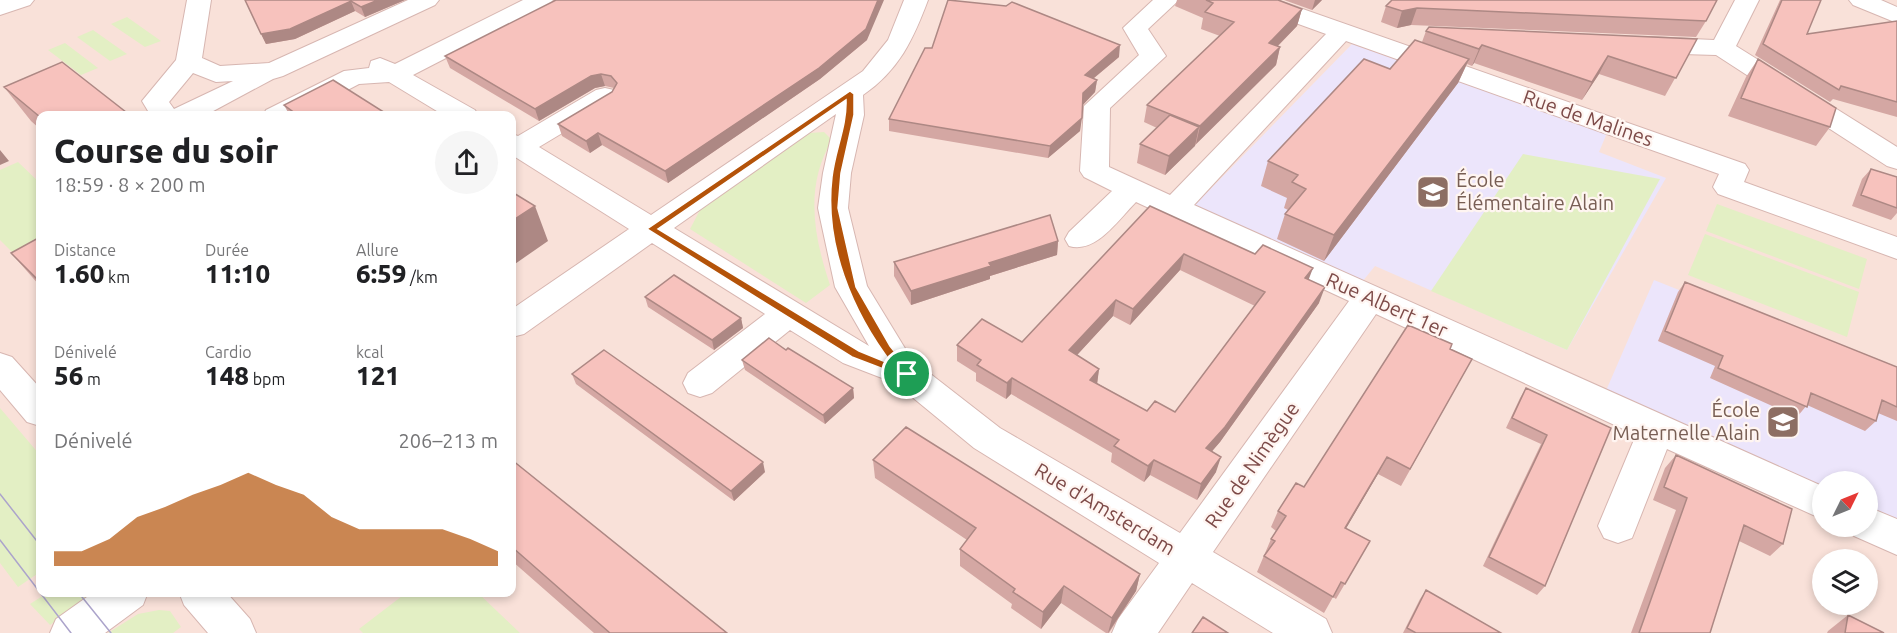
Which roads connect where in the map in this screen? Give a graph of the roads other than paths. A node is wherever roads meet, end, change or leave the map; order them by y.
1 (22, 0) edge
2 (199, 0) edge
3 (427, 0) edge
4 (541, 0) edge
5 (916, 0) edge
6 (1167, 0) edge
7 (1254, 0) edge
8 (1747, 0) edge
9 (1862, 0) edge
10 (0, 8) edge
11 (1897, 16) edge
12 (1342, 31) junction
13 (1423, 34) dead end
14 (337, 40) junction
15 (1626, 44) edge
16 (1391, 48) junction
17 (1722, 48) junction
18 (189, 62) junction
19 (274, 71) junction
20 (395, 74) junction
21 (850, 94) junction
22 (605, 96) edge
23 (162, 111) edge
24 (192, 111) edge
25 (286, 111) edge
26 (457, 111) edge
27 (516, 144) edge
28 (516, 146) edge
29 (1897, 160) edge
30 (1132, 189) junction
31 (1173, 209) junction
32 (652, 229) junction
33 (1080, 239) dead end
34 (1897, 248) edge
35 (1370, 297) junction
36 (789, 313) junction
37 (516, 322) edge
38 (0, 366) edge
39 (907, 374) junction
40 (700, 383) dead end
41 (36, 407) edge
42 (1657, 428) junction
43 (1812, 498) edge
44 (1617, 526) dead end
45 (1878, 529) edge
46 (1897, 538) edge
47 (1186, 558) junction
48 (121, 597) edge
49 (203, 597) edge
50 (71, 633) edge
51 (235, 633) edge
52 (1133, 633) edge
53 (1311, 633) edge

1 - 10 street
2 - 18 street
3 - 14 street
4 - 20 street
5 - 21 street
6 - 30 street, Rue Albert 1er
7 - 12 street, Rue de Malines
8 - 17 street
9 - 11 street
12 - 16 street, Rue de Malines
12 - 31 street
13 - 16 street
14 - 19 street
14 - 20 street
15 - 17 street
16 - 34 street, Rue de Malines
17 - 29 street
18 - 19 street
18 - 23 street
19 - 24 street
20 - 25 street
20 - 26 street
21 - 32 street
21 - 39 street, Rue d'Amsterdam
22 - 27 street
28 - 32 street, Rue d'Amsterdam
30 - 31 street, Rue Albert 1er
30 - 33 street
31 - 35 street, Rue Albert 1er
32 - 36 street, Rue d'Amsterdam
32 - 37 street
35 - 42 street, Rue Albert 1er
35 - 47 street, Rue de Nimègue
36 - 39 street, Rue d'Amsterdam
36 - 40 street
38 - 41 street
39 - 47 street, Rue d'Amsterdam
42 - 43 street, Rue Albert 1er
42 - 44 street
45 - 46 street
47 - 52 street, Rue de Nimègue
47 - 53 street, Rue d'Amsterdam
48 - 50 street
49 - 51 street

